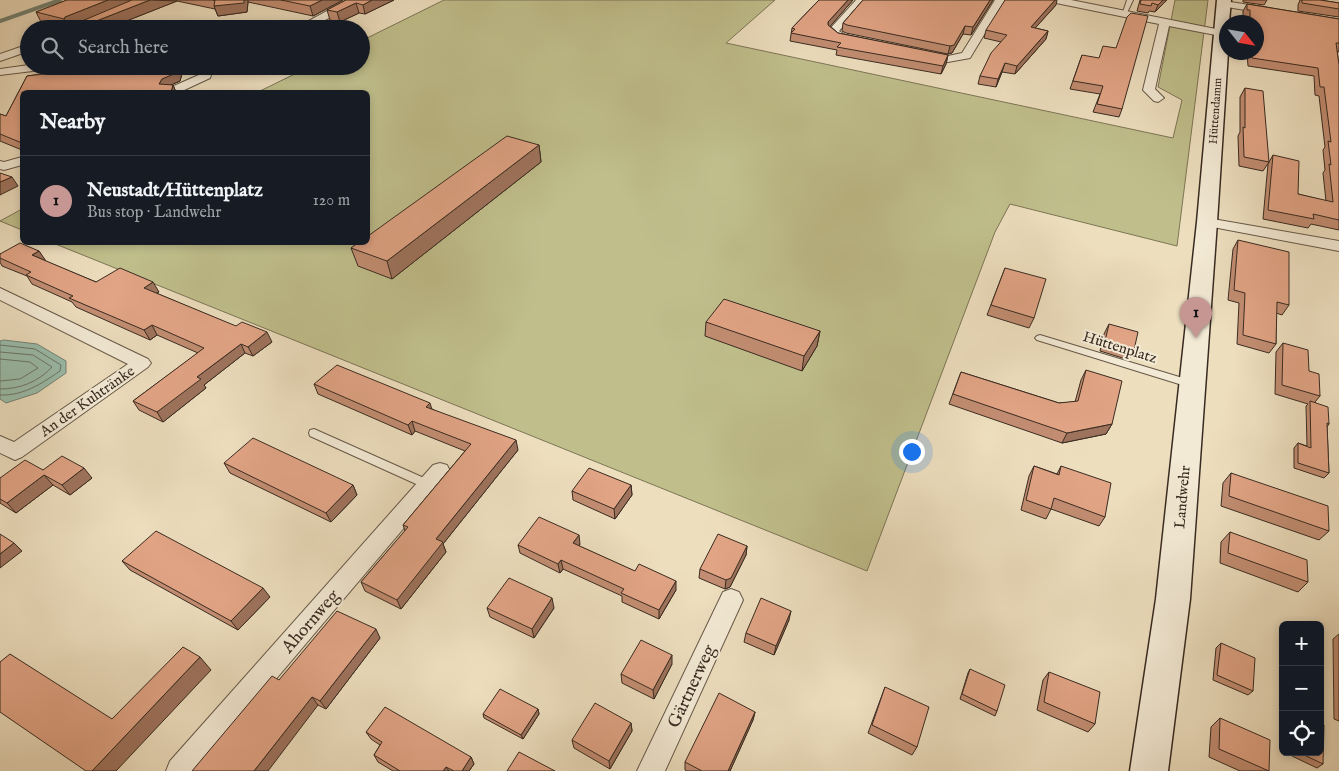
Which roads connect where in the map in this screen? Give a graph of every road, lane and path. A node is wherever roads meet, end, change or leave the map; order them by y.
1 (353, 0) edge
2 (862, 0) edge
3 (1000, 0) edge
4 (1056, 0) edge
5 (1130, 0) edge
6 (1224, 2) edge
7 (1124, 14) junction
8 (1284, 14) edge
9 (1223, 15) edge
10 (317, 20) edge
11 (1164, 22) junction
12 (1219, 33) edge
13 (861, 42) edge
14 (20, 50) edge
15 (910, 51) edge
16 (0, 58) edge
17 (1219, 60) edge
18 (20, 70) edge
19 (0, 72) edge
20 (206, 75) edge
21 (175, 90) edge
22 (1158, 98) dead end
23 (20, 162) edge
24 (0, 165) edge
25 (1207, 222) junction
26 (1339, 246) edge
27 (0, 293) edge
28 (1040, 338) dead end
29 (1192, 384) junction
30 (314, 433) dead end
31 (0, 444) edge
32 (434, 478) joint
33 (731, 600) dead end
34 (180, 771) edge
35 (651, 771) edge
36 (1149, 771) edge

1 - 10 street
2 - 13 street
3 - 15 street
4 - 7 street
5 - 7 lane
6 - 8 street
6 - 9 street, Hüttendamm
7 - 11 street
11 - 12 street
11 - 22 street
14 - 16 street
17 - 25 street, Hüttendamm
18 - 19 street
20 - 21 street
23 - 24 street
25 - 26 street
25 - 29 street, Landwehr
27 - 31 street, An der Kuhtränke
28 - 29 lane, Hüttenplatz
29 - 36 street, Landwehr
30 - 32 lane
32 - 34 street, Ahornweg
33 - 35 street, Gärtnerweg

